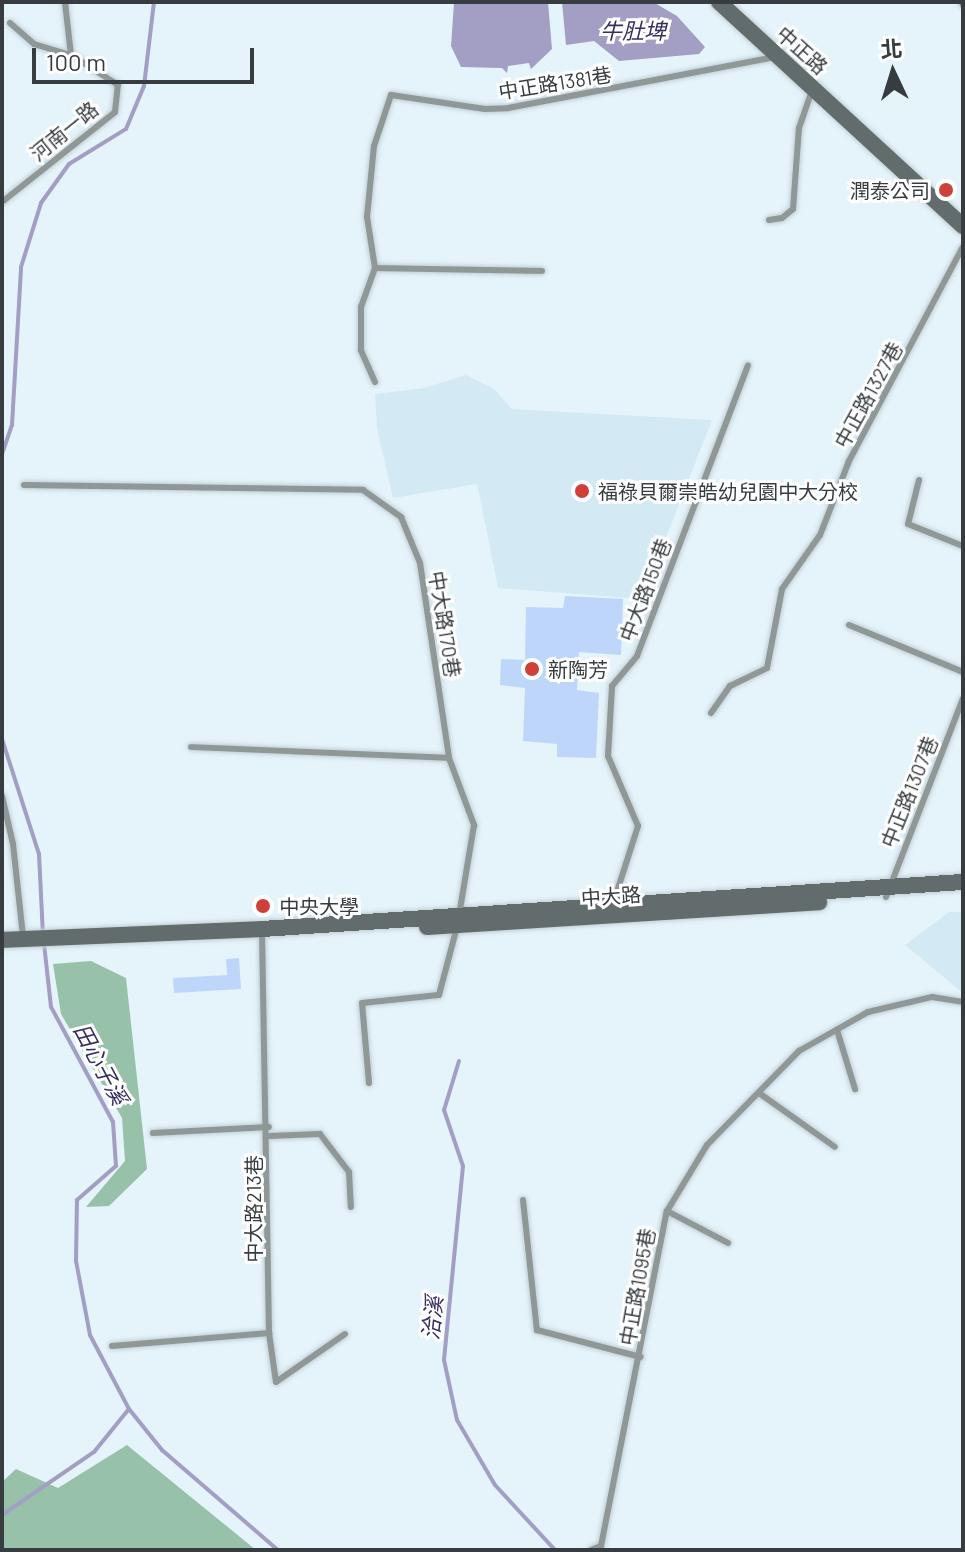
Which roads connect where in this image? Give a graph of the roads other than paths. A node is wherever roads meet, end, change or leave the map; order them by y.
1 (65, 2) edge
2 (719, 2) edge
3 (10, 23) dead end
4 (71, 55) junction
5 (778, 56) junction
6 (813, 88) junction
7 (3, 199) edge
8 (769, 220) dead end
9 (963, 226) edge
10 (963, 247) edge
11 (375, 268) junction
12 (542, 271) dead end
13 (748, 365) dead end
14 (375, 382) dead end
15 (919, 480) dead end
16 (24, 485) dead end
17 (963, 546) edge
18 (849, 625) dead end
19 (963, 672) edge
20 (963, 698) edge
21 (711, 713) dead end
22 (191, 747) dead end
23 (449, 758) junction
24 (2, 796) edge
25 (963, 882) edge
26 (887, 892) junction
27 (963, 894) edge
28 (612, 909) junction
29 (459, 920) junction
30 (262, 929) junction
31 (27, 939) junction
32 (2, 940) edge
33 (963, 1002) edge
34 (837, 1030) junction
35 (369, 1083) dead end
36 (855, 1089) dead end
37 (759, 1093) junction
38 (269, 1127) junction
39 (153, 1133) dead end
40 (269, 1136) junction
41 (835, 1147) dead end
42 (523, 1200) dead end
43 (351, 1207) dead end
44 (667, 1211) junction
45 (728, 1243) dead end
46 (269, 1333) junction
47 (345, 1334) dead end
48 (112, 1346) dead end
49 (641, 1357) junction
50 (591, 1550) edge

1 - 4 lane
2 - 5 street, 中正路
3 - 4 lane
4 - 7 lane, 河南一路
5 - 6 street, 中正路
5 - 11 lane, 中正路1381巷
6 - 8 lane
6 - 9 street, 中正路
10 - 21 lane, 中正路1327巷
11 - 12 lane
11 - 14 lane, 中正路1381巷
13 - 28 lane, 中大路150巷
15 - 17 lane
16 - 23 lane, 中大路170巷
18 - 19 lane
20 - 26 lane, 中正路1307巷
22 - 23 lane
23 - 29 lane, 中大路170巷
24 - 31 lane
25 - 26 street
26 - 27 street
26 - 28 street
28 - 29 street
29 - 30 street
29 - 35 lane, 中大路170巷
30 - 31 street
30 - 38 lane, 中大路213巷
31 - 32 street
33 - 34 lane, 中正路1095巷
34 - 36 lane
34 - 37 lane, 中正路1095巷
37 - 41 lane
37 - 44 lane, 中正路1095巷
38 - 39 lane
38 - 40 lane, 中大路213巷
40 - 43 lane
40 - 46 lane, 中大路213巷
42 - 49 lane
44 - 45 lane
44 - 49 lane, 中正路1095巷
46 - 47 lane, 中大路213巷
46 - 48 lane
49 - 50 lane, 中正路1095巷

